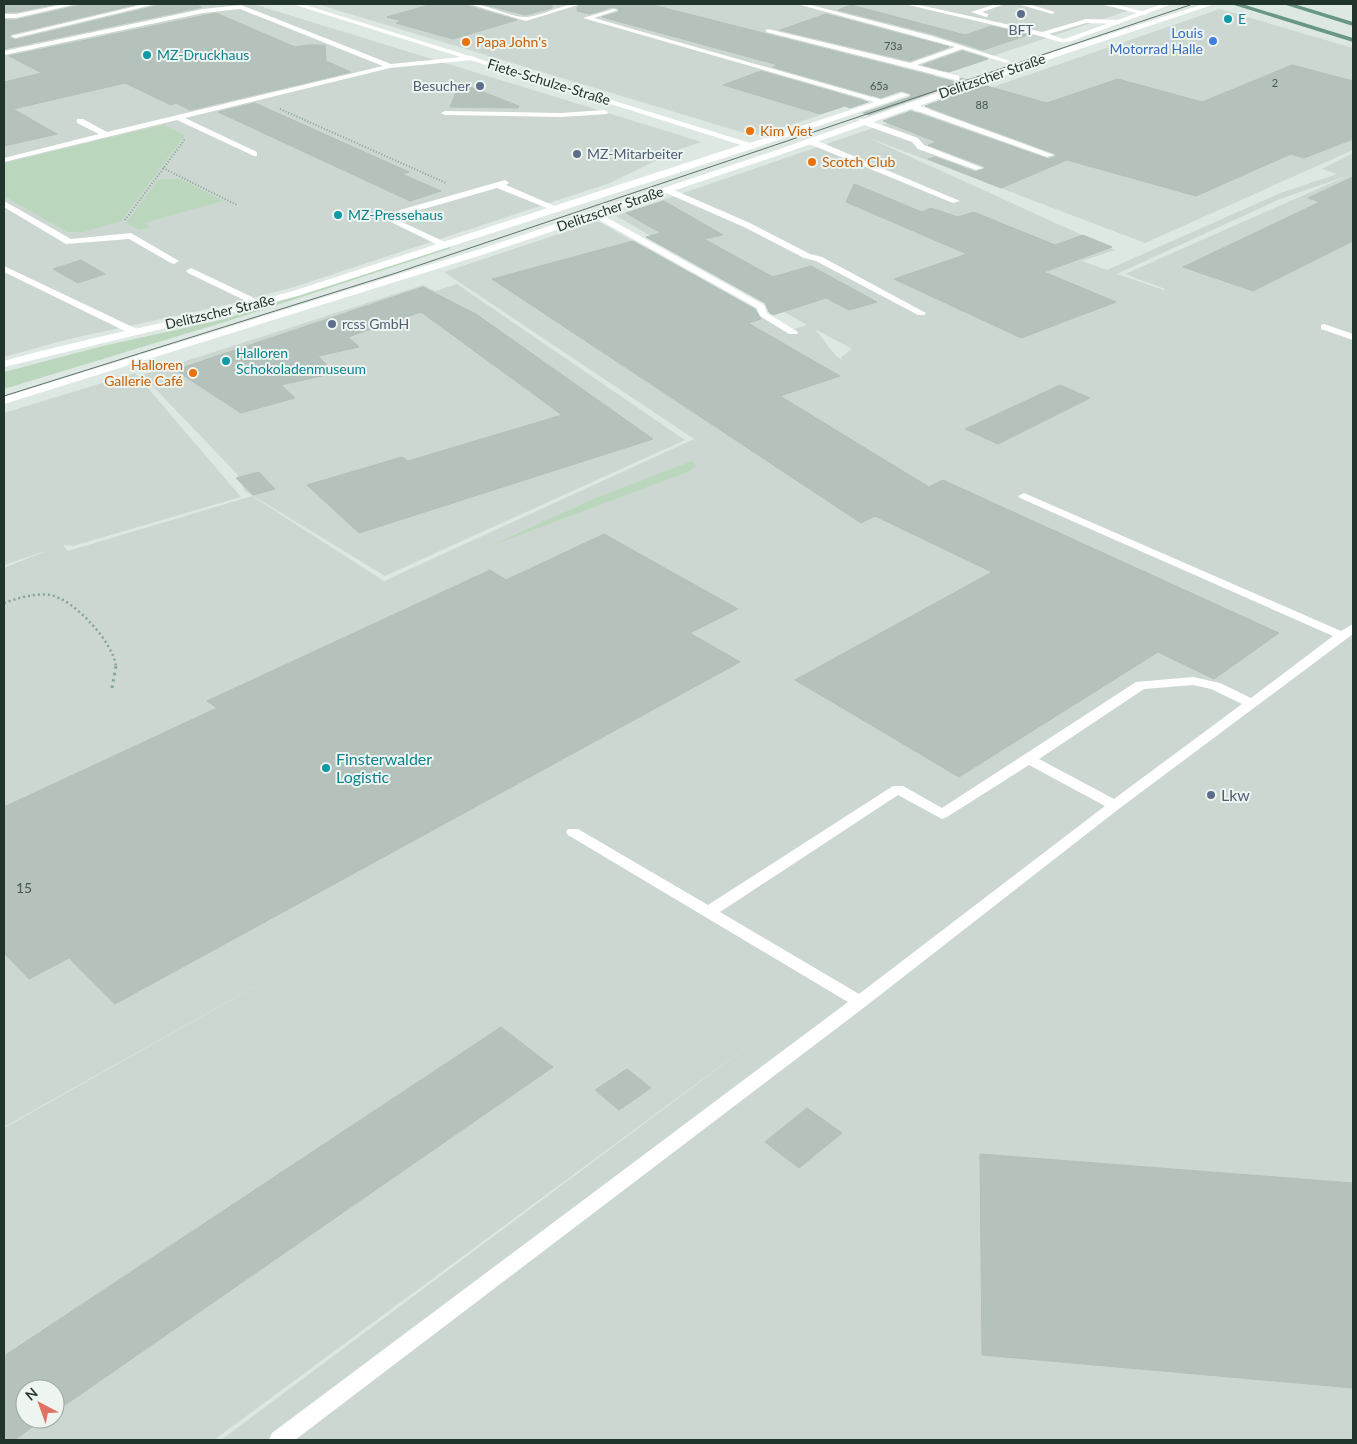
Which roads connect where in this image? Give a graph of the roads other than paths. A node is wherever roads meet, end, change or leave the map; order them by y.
1 (74, 4) edge
2 (153, 4) edge
3 (303, 4) edge
4 (472, 4) edge
5 (578, 4) edge
6 (800, 4) edge
7 (907, 4) edge
8 (956, 4) edge
9 (1002, 4) edge
10 (1021, 4) edge
11 (1104, 4) edge
12 (1168, 4) edge
13 (1211, 4) edge
14 (1235, 4) edge
15 (1260, 4) edge
16 (1287, 4) edge
17 (615, 10) dead end
18 (942, 12) junction
19 (1052, 12) dead end
20 (1145, 13) junction
21 (4, 16) edge
22 (1119, 22) junction
23 (1353, 24) edge
24 (768, 31) dead end
25 (1353, 32) edge
26 (1045, 33) junction
27 (15, 36) dead end
28 (1353, 40) edge
29 (1064, 41) junction
30 (1048, 47) dead end
31 (959, 48) junction
32 (4, 54) edge
33 (472, 58) junction
34 (1010, 60) joint
35 (910, 65) junction
36 (390, 66) junction
37 (989, 67) dead end
38 (960, 77) joint
39 (938, 84) dead end
40 (912, 93) dead end
41 (886, 102) junction
42 (909, 105) junction
43 (604, 112) dead end
44 (445, 113) dead end
45 (177, 117) junction
46 (80, 121) dead end
47 (862, 121) junction
48 (106, 135) junction
49 (810, 141) junction
50 (750, 146) junction
51 (254, 154) dead end
52 (774, 154) junction
53 (1050, 155) dead end
54 (4, 160) edge
55 (979, 168) dead end
56 (667, 190) junction
57 (956, 201) dead end
58 (4, 204) edge
59 (555, 208) junction
60 (595, 214) junction
61 (444, 245) junction
62 (174, 261) dead end
63 (4, 269) edge
64 (191, 271) dead end
65 (257, 305) junction
66 (921, 313) dead end
67 (1324, 327) dead end
68 (135, 332) junction
69 (793, 332) dead end
70 (1353, 337) edge
71 (4, 364) edge
72 (4, 401) edge
73 (1024, 496) dead end
74 (1348, 632) edge
75 (1251, 703) junction
76 (1029, 759) junction
77 (1115, 805) junction
78 (573, 832) dead end
79 (709, 912) junction
80 (860, 1002) junction
81 (279, 1440) edge

1 - 21 lane
2 - 27 lane
3 - 33 main road, Fiete-Schulze-Straße
4 - 5 lane
6 - 31 lane
7 - 18 lane
8 - 18 lane
9 - 26 lane
10 - 19 lane
11 - 20 main road
12 - 20 main road, Delitzscher Straße
13 - 42 main road, Delitzscher Straße
14 - 28 main road
15 - 25 main road
16 - 23 main road
17 - 41 lane
18 - 26 lane
20 - 22 main road, Delitzscher Straße
22 - 26 lane
22 - 29 main road, Delitzscher Straße
24 - 35 lane
26 - 29 lane
29 - 30 main road, Delitzscher Straße
31 - 34 lane
31 - 35 lane
32 - 36 lane
33 - 36 lane
33 - 50 main road, Fiete-Schulze-Straße
34 - 37 main road, Delitzscher Straße
35 - 38 lane
36 - 45 lane
38 - 39 main road, Delitzscher Straße
40 - 41 main road, Delitzscher Straße
41 - 50 main road, Delitzscher Straße
42 - 47 main road, Delitzscher Straße
42 - 53 lane
43 - 44 lane
45 - 48 lane
45 - 51 lane
46 - 48 lane
47 - 49 main road, Delitzscher Straße
47 - 55 lane
48 - 54 lane
49 - 52 main road, Delitzscher Straße
49 - 57 lane
50 - 52 main road, Fiete-Schulze-Straße
50 - 59 main road, Delitzscher Straße
52 - 56 main road, Delitzscher Straße
56 - 60 main road, Delitzscher Straße
56 - 66 lane
58 - 62 lane
59 - 61 main road, Delitzscher Straße
59 - 61 lane
60 - 69 lane
60 - 72 main road, Delitzscher Straße
61 - 65 main road, Delitzscher Straße
63 - 68 lane
64 - 65 lane
65 - 68 main road, Delitzscher Straße
67 - 70 lane
68 - 71 main road, Delitzscher Straße
73 - 74 lane
74 - 75 lane
75 - 76 lane
75 - 77 lane
76 - 77 lane
76 - 79 lane
77 - 80 lane
78 - 79 lane
79 - 80 lane
80 - 81 lane

